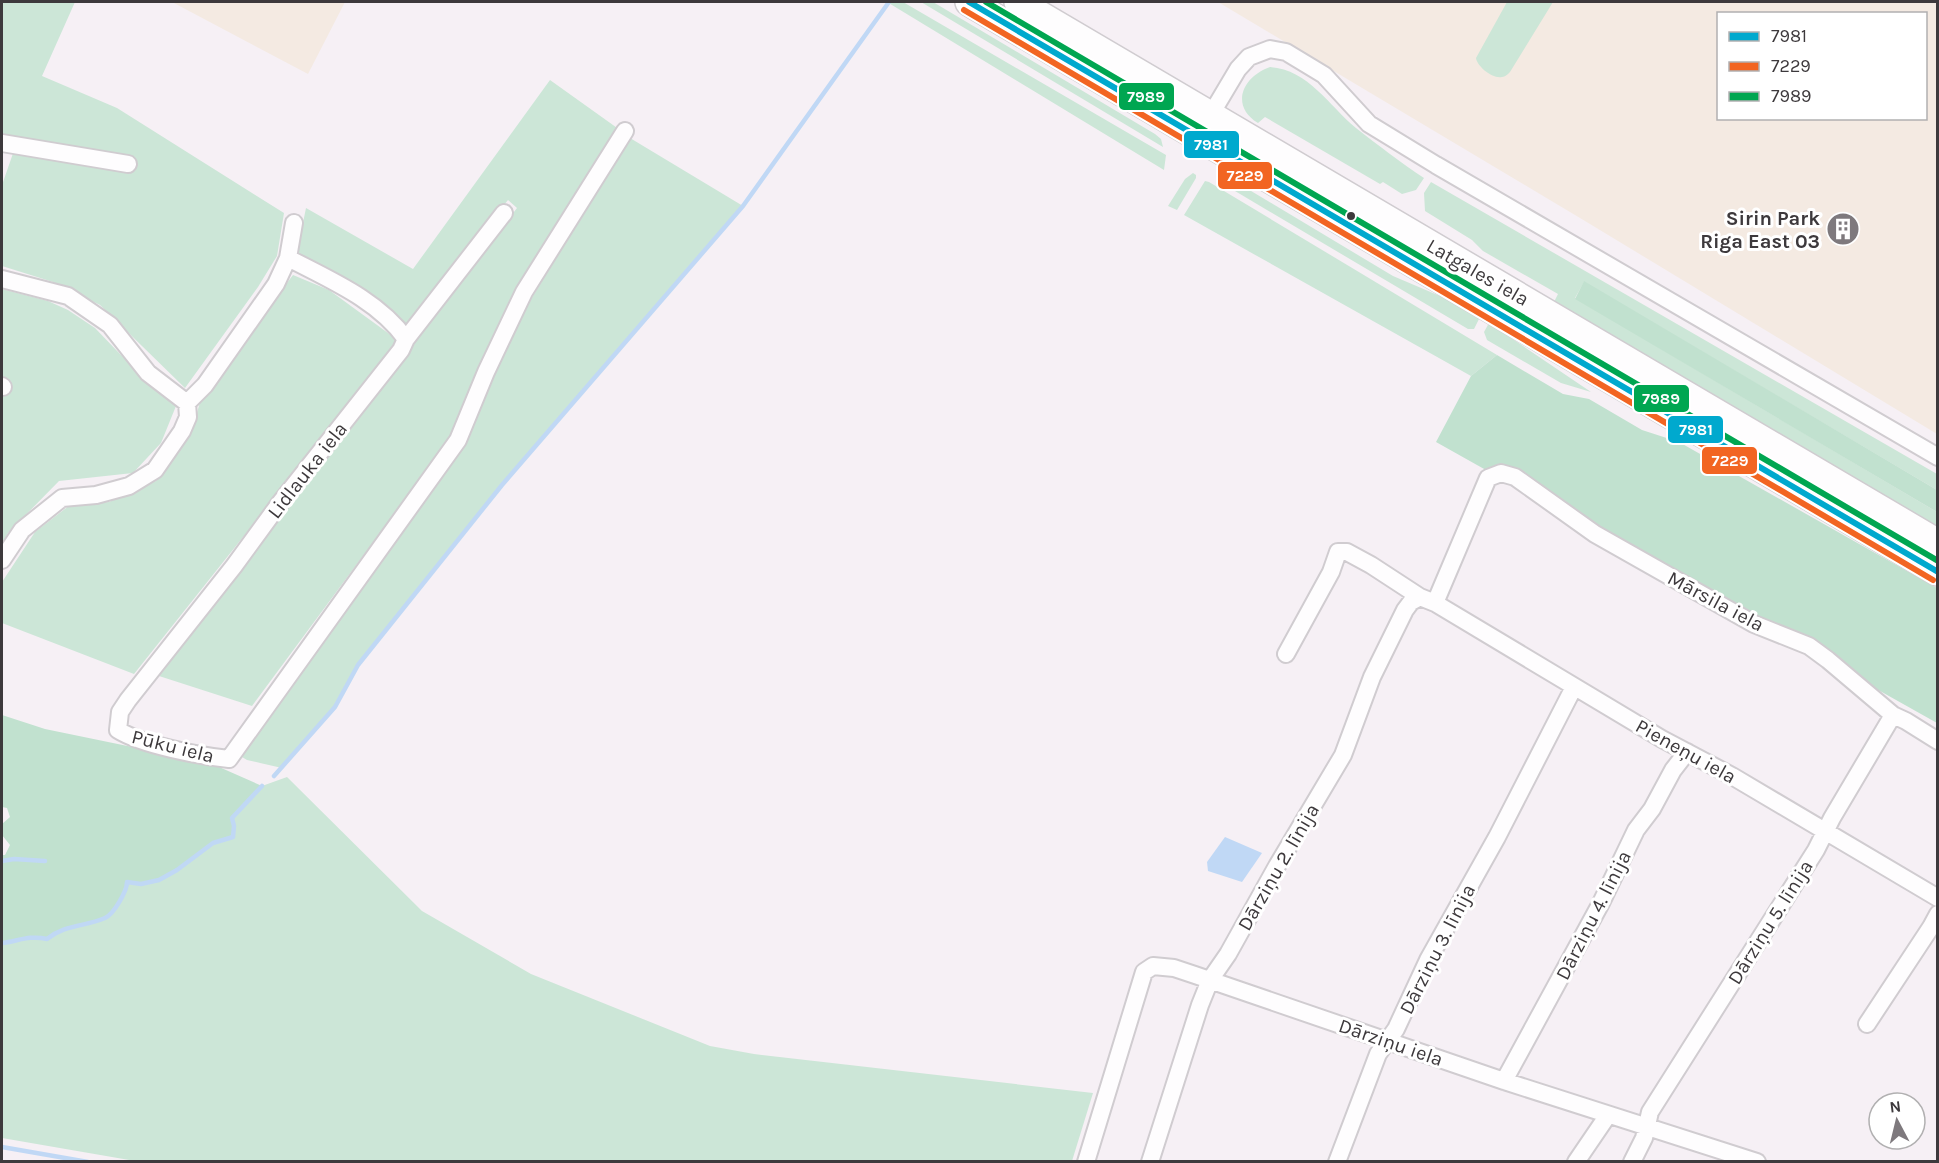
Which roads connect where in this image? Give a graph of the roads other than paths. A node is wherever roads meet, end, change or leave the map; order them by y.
1 (969, 2) edge
2 (1018, 2) edge
3 (1204, 126) junction
4 (625, 131) dead end
5 (2, 142) edge
6 (128, 164) dead end
7 (504, 213) dead end
8 (294, 222) dead end
9 (288, 258) junction
10 (2, 279) edge
11 (406, 339) junction
12 (187, 403) junction
13 (1938, 457) edge
14 (1488, 478) joint
15 (1938, 543) edge
16 (2, 560) edge
17 (1938, 572) edge
18 (1428, 600) junction
19 (1286, 654) dead end
20 (1574, 687) junction
21 (1893, 715) junction
22 (118, 730) joint
23 (1938, 741) edge
24 (1687, 752) junction
25 (1826, 832) junction
26 (1938, 898) edge
27 (1938, 914) edge
28 (1210, 980) junction
29 (1867, 1024) dead end
30 (1388, 1040) junction
31 (1504, 1082) junction
32 (1608, 1114) junction
33 (1646, 1127) junction
34 (1086, 1161) edge
35 (1150, 1161) edge
36 (1337, 1161) edge
37 (1576, 1161) edge
38 (1632, 1161) edge
39 (1757, 1161) edge

1 - 3 highway, Latgales iela
2 - 3 highway, Latgales iela
3 - 13 street
3 - 15 highway, Latgales iela
3 - 17 highway, Latgales iela
4 - 22 street, Pūku iela
5 - 6 street
7 - 11 street, Lidlauka iela
8 - 9 street
9 - 11 street
9 - 12 street
10 - 12 street
11 - 22 street, Lidlauka iela
12 - 16 street
14 - 18 street, Dārziņu 2. līnija
14 - 21 street, Mārsila iela
18 - 19 street, Pieneņu iela
18 - 20 street, Pieneņu iela
18 - 28 street, Dārziņu 2. līnija
20 - 24 street, Pieneņu iela
20 - 30 street, Dārziņu 3. līnija
21 - 23 street, Mārsila iela
21 - 25 street, Dārziņu 5. līnija
24 - 25 street, Pieneņu iela
24 - 31 street, Dārziņu 4. līnija
25 - 26 street, Pieneņu iela
25 - 33 street, Dārziņu 5. līnija
27 - 29 street
28 - 30 street, Dārziņu iela
28 - 34 street, Dārziņu iela
28 - 35 street, Dārziņu 2. līnija
30 - 31 street, Dārziņu iela
30 - 36 street, Dārziņu 3. līnija
31 - 32 street, Dārziņu iela
32 - 33 street, Dārziņu iela
32 - 37 street
33 - 38 street, Dārziņu 5. līnija
33 - 39 street, Dārziņu iela

